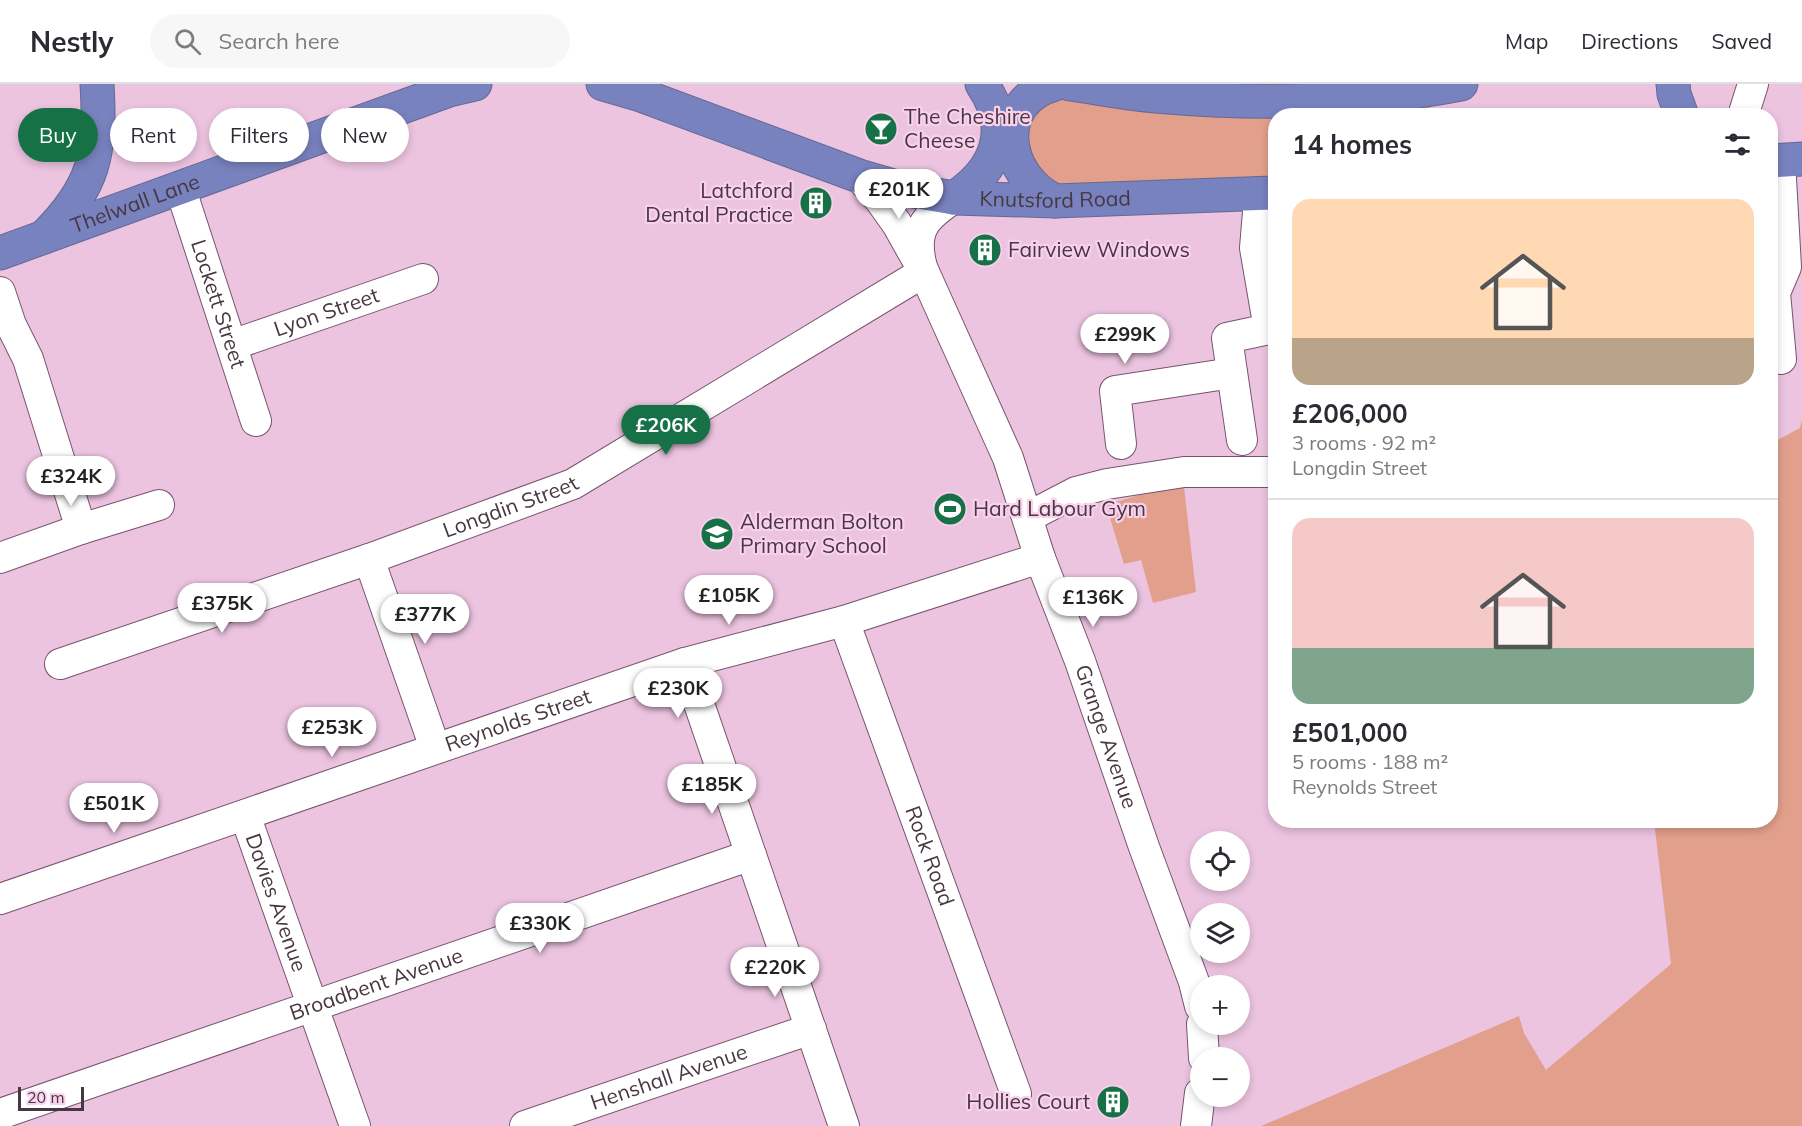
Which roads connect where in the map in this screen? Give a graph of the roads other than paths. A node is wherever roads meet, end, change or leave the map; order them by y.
1 (97, 84) edge
2 (476, 84) edge
3 (603, 84) edge
4 (982, 84) edge
5 (1055, 84) edge
6 (1070, 84) edge
7 (1461, 84) edge
8 (1673, 84) edge
9 (1752, 84) edge
10 (1679, 108) edge
11 (1745, 108) edge
12 (1784, 160) edge
13 (859, 176) junction
14 (180, 187) junction
15 (1266, 194) edge
16 (954, 198) junction
17 (1054, 201) junction
18 (41, 239) junction
19 (0, 253) edge
20 (924, 272) junction
21 (423, 279) dead end
22 (1778, 286) edge
23 (0, 292) edge
24 (1268, 323) edge
25 (1268, 329) edge
26 (1778, 333) edge
27 (232, 345) junction
28 (1780, 359) dead end
29 (1232, 373) junction
30 (256, 421) dead end
31 (1242, 440) dead end
32 (1121, 444) dead end
33 (1268, 472) edge
34 (159, 505) dead end
35 (1028, 517) junction
36 (81, 529) junction
37 (0, 558) edge
38 (1040, 558) junction
39 (369, 559) junction
40 (844, 621) junction
41 (684, 663) junction
42 (60, 664) dead end
43 (435, 748) junction
44 (244, 815) junction
45 (752, 855) junction
46 (0, 899) edge
47 (1191, 975) edge
48 (314, 1007) junction
49 (811, 1029) junction
50 (1016, 1094) dead end
51 (1198, 1107) edge
52 (0, 1114) edge
53 (355, 1126) edge
54 (525, 1126) edge
55 (844, 1126) edge
56 (1196, 1126) edge

1 - 18 highway
2 - 14 highway, Thelwall Lane
3 - 13 highway, Knutsford Road
4 - 16 highway
5 - 17 highway
6 - 7 highway
8 - 10 highway
9 - 11 street
12 - 22 street
13 - 16 highway, Knutsford Road
13 - 20 street, Grange Avenue
14 - 18 highway, Thelwall Lane
14 - 27 street, Lockett Street
15 - 17 highway, Knutsford Road
15 - 24 street
16 - 17 highway, Knutsford Road
16 - 20 street, Grange Avenue
18 - 19 highway, Thelwall Lane
20 - 35 street, Grange Avenue
20 - 39 street, Longdin Street
21 - 27 street, Lyon Street
23 - 36 street
25 - 29 street
26 - 28 street
27 - 30 street, Lockett Street
29 - 31 street
29 - 32 street
33 - 35 street
34 - 36 street
35 - 38 street, Grange Avenue
36 - 37 street
38 - 40 street, Reynolds Street
38 - 47 street, Grange Avenue
39 - 42 street, Longdin Street
39 - 43 street
40 - 41 street, Reynolds Street
40 - 50 street, Rock Road
41 - 43 street, Reynolds Street
41 - 45 street
43 - 44 street, Reynolds Street
44 - 46 street, Reynolds Street
44 - 48 street, Davies Avenue
45 - 48 street, Broadbent Avenue
45 - 49 street
48 - 52 street, Broadbent Avenue
48 - 53 street, Davies Avenue
49 - 54 street, Henshall Avenue
49 - 55 street
51 - 56 street

